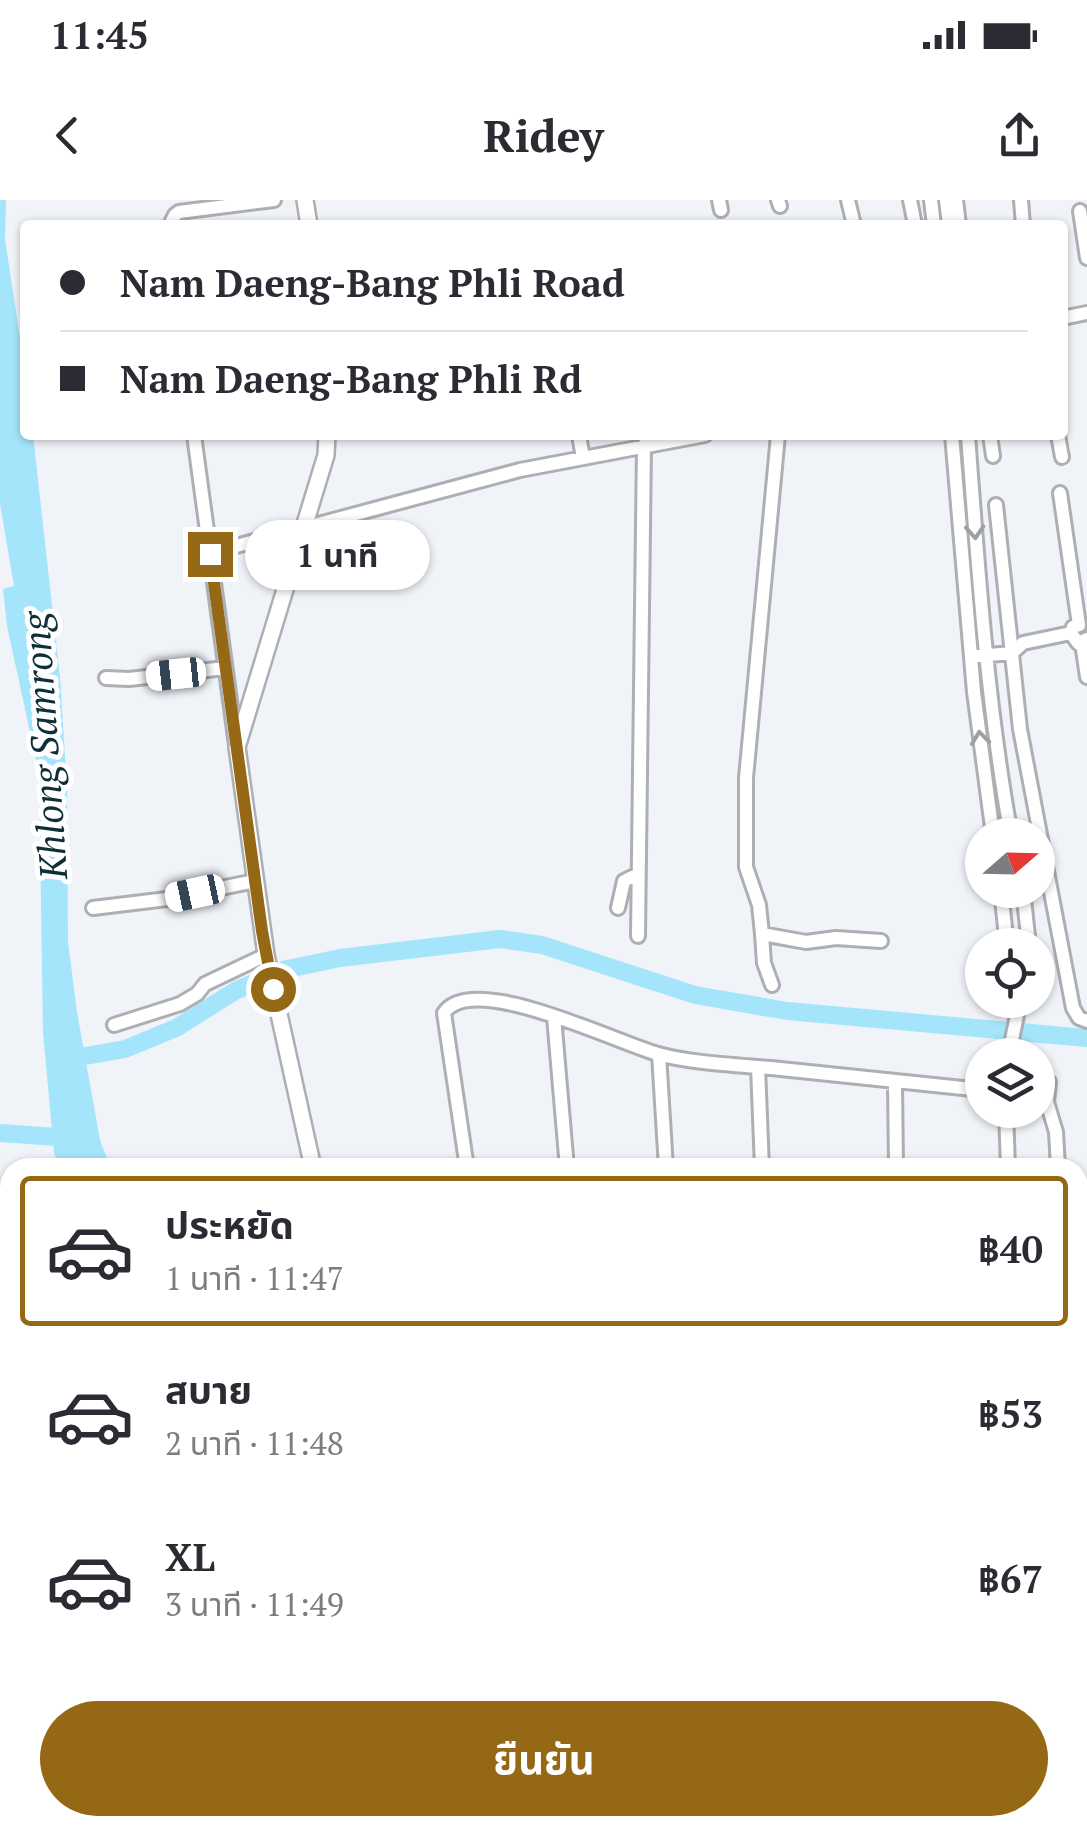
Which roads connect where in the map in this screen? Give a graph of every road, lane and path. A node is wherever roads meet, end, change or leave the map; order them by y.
1 (274, 200) edge
2 (1080, 210) dead end
3 (172, 220) edge
4 (1087, 258) edge
5 (195, 440) edge
6 (327, 440) edge
7 (580, 440) edge
8 (674, 440) edge
9 (778, 440) edge
10 (953, 440) edge
11 (968, 440) edge
12 (991, 440) edge
13 (1059, 440) edge
14 (644, 445) junction
15 (993, 456) dead end
16 (1062, 457) dead end
17 (583, 458) junction
18 (1060, 493) dead end
19 (996, 505) dead end
20 (304, 529) junction
21 (210, 554) junction
22 (1081, 634) edge
23 (978, 638) junction
24 (1015, 644) junction
25 (979, 656) junction
26 (226, 668) junction
27 (1087, 677) edge
28 (106, 678) dead end
29 (236, 747) junction
30 (991, 818) edge
31 (1008, 818) edge
32 (638, 874) junction
33 (255, 881) junction
34 (94, 908) dead end
35 (618, 908) dead end
36 (762, 934) junction
37 (638, 936) dead end
38 (880, 941) dead end
39 (267, 960) junction
40 (772, 985) dead end
41 (554, 1017) junction
42 (1087, 1021) edge
43 (114, 1026) dead end
44 (660, 1054) junction
45 (758, 1067) junction
46 (895, 1082) junction
47 (965, 1088) edge
48 (1007, 1128) edge
49 (1055, 1128) edge
50 (311, 1158) edge
51 (465, 1158) edge
52 (566, 1158) edge
53 (665, 1158) edge
54 (762, 1158) edge
55 (896, 1158) edge
56 (1008, 1158) edge
57 (1057, 1158) edge

1 - 3 street
2 - 4 street
5 - 21 street
6 - 20 main road
7 - 17 street
8 - 14 street
9 - 36 street
10 - 23 street
11 -> 23 street
12 - 15 street
13 - 16 street
14 - 17 street
14 - 32 street
17 - 20 street
18 - 22 street
19 - 24 street
20 - 21 street
20 - 29 main road
21 - 26 street
22 - 24 street
22 - 27 street
23 - 24 street
23 - 25 street
24 - 25 street
24 - 42 street
30 -> 25 street
25 - 31 street
26 - 28 street
26 - 29 street
29 - 33 main road
32 - 35 street
32 - 37 street
33 - 34 street
33 - 39 main road
36 - 38 street
36 - 40 street
39 - 43 street
39 - 50 main road
41 - 44 street
41 - 51 street
41 - 52 street
44 - 45 street
44 - 53 street
45 - 46 street
45 - 54 street
46 - 47 street
46 - 55 street
48 - 56 street
49 - 57 street

